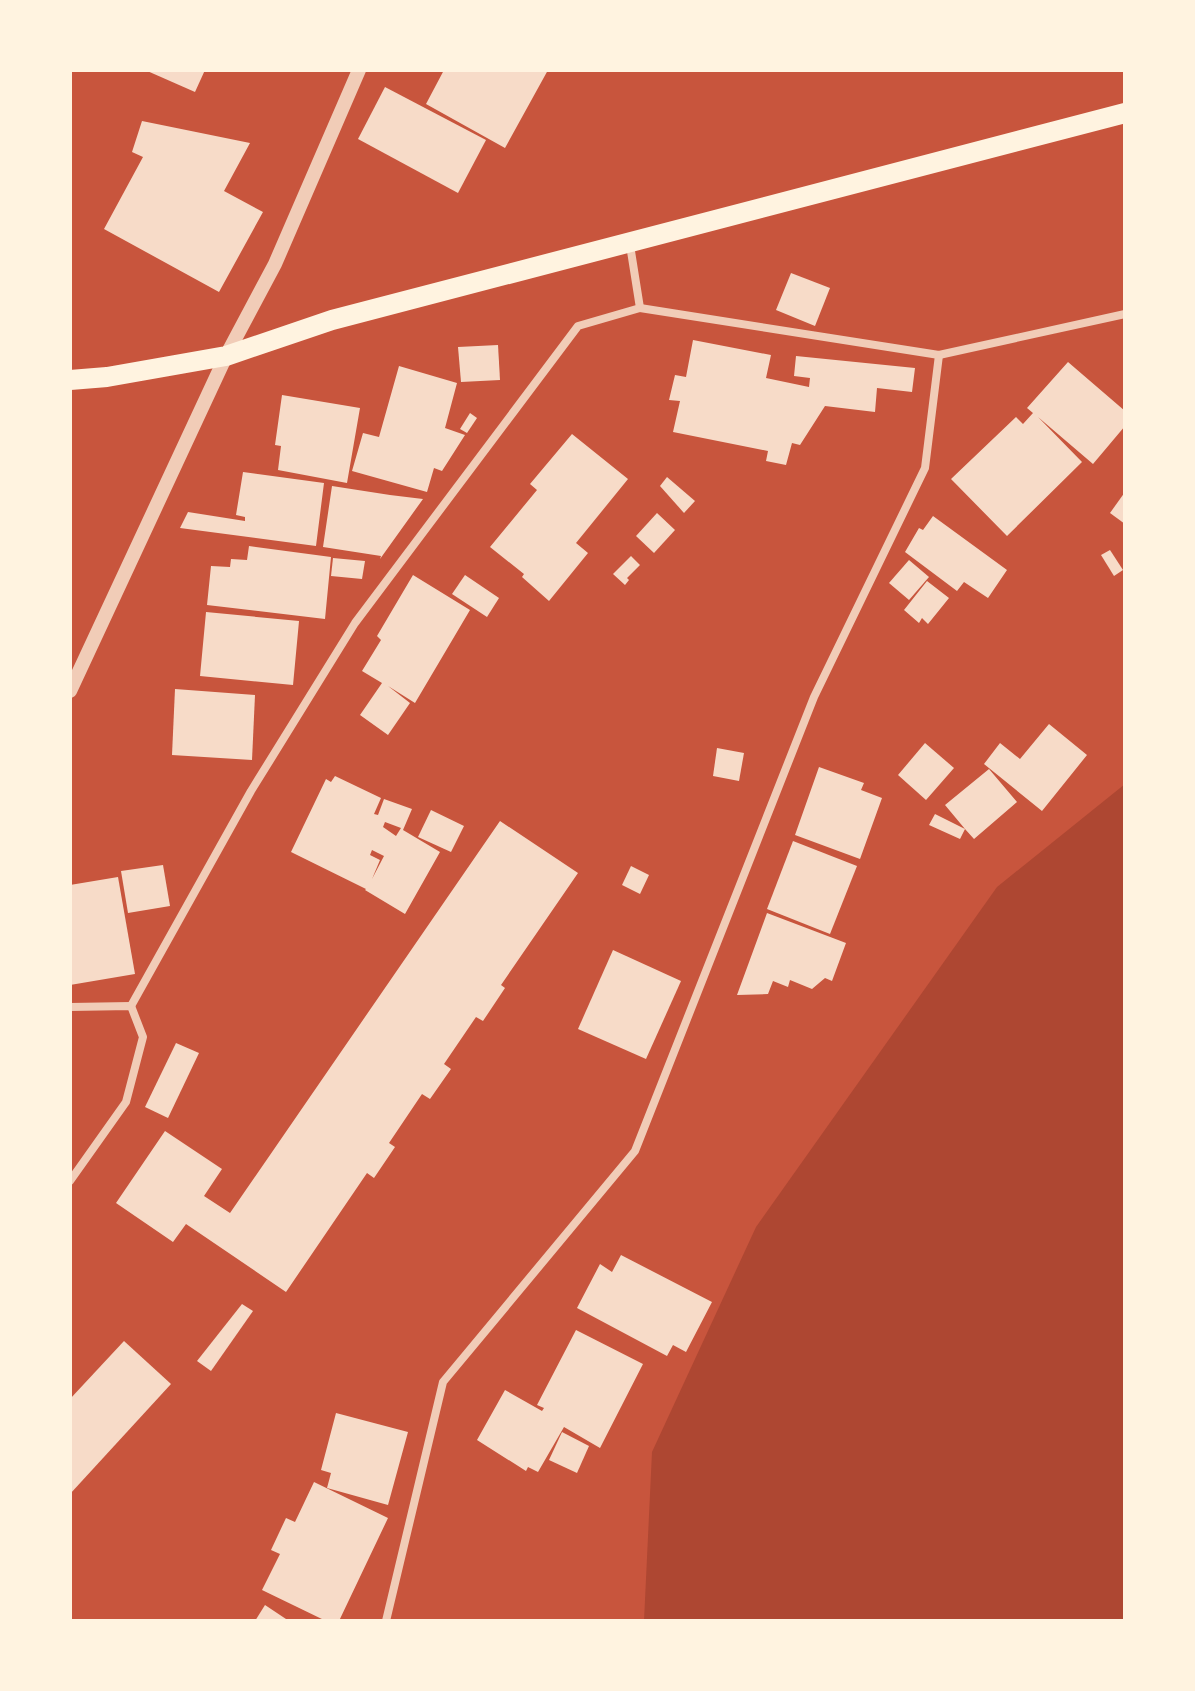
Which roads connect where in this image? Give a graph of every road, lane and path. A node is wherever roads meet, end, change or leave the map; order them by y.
1 (359, 70) edge
2 (1125, 113) edge
3 (629, 242) junction
4 (640, 308) junction
5 (1125, 314) edge
6 (939, 355) junction
7 (226, 356) junction
8 (70, 380) edge
9 (70, 691) edge
10 (131, 1006) junction
11 (70, 1007) edge
12 (70, 1181) edge
13 (386, 1621) edge

1 - 7 street
2 - 3 main road
3 - 4 street
3 - 7 main road
4 - 6 street
4 - 10 street
5 - 6 street
6 - 13 street
7 - 8 main road
7 - 9 street
10 - 11 street
10 - 12 street

